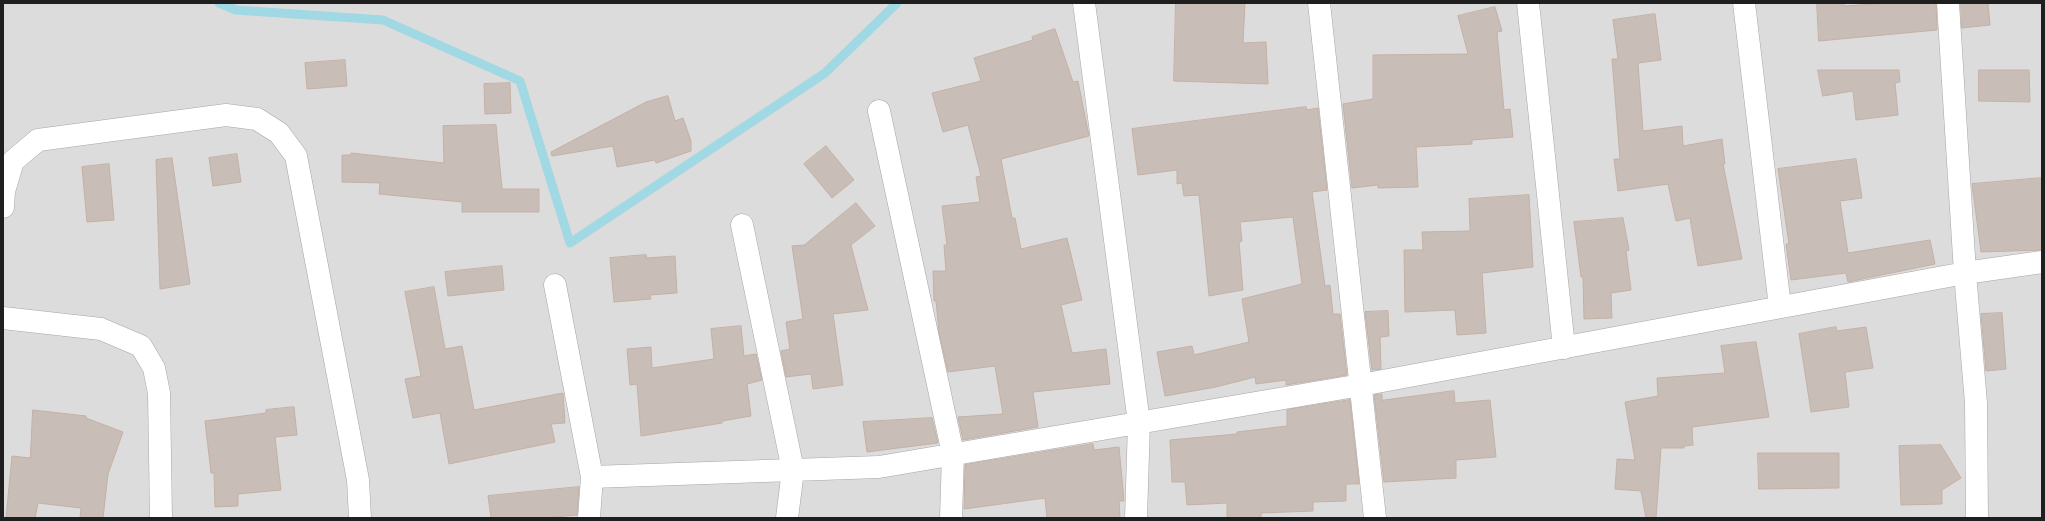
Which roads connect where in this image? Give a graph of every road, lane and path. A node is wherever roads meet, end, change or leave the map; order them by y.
1 (1084, 3) edge
2 (1320, 3) edge
3 (1528, 3) edge
4 (1744, 3) edge
5 (1948, 3) edge
6 (879, 111) dead end
7 (3, 208) edge
8 (742, 225) dead end
9 (2042, 262) edge
10 (1964, 273) junction
11 (555, 284) dead end
12 (1780, 307) junction
13 (3, 318) edge
14 (1564, 348) junction
15 (1361, 385) junction
16 (1139, 423) junction
17 (953, 454) junction
18 (792, 470) junction
19 (592, 477) junction
20 (161, 518) edge
21 (360, 518) edge
22 (589, 518) edge
23 (786, 518) edge
24 (951, 518) edge
25 (1136, 518) edge
26 (1375, 518) edge
27 (1977, 518) edge

1 - 16 street
2 - 15 street
3 - 14 street
4 - 12 street
5 - 10 street
6 - 17 street
7 - 21 street
8 - 18 street
9 - 10 street
10 - 12 street
10 - 27 street
11 - 19 street
12 - 14 street
13 - 20 street
14 - 15 street
15 - 16 street
15 - 26 street
16 - 17 street
16 - 25 street
17 - 18 street
17 - 24 street
18 - 19 street
18 - 23 street
19 - 22 street

